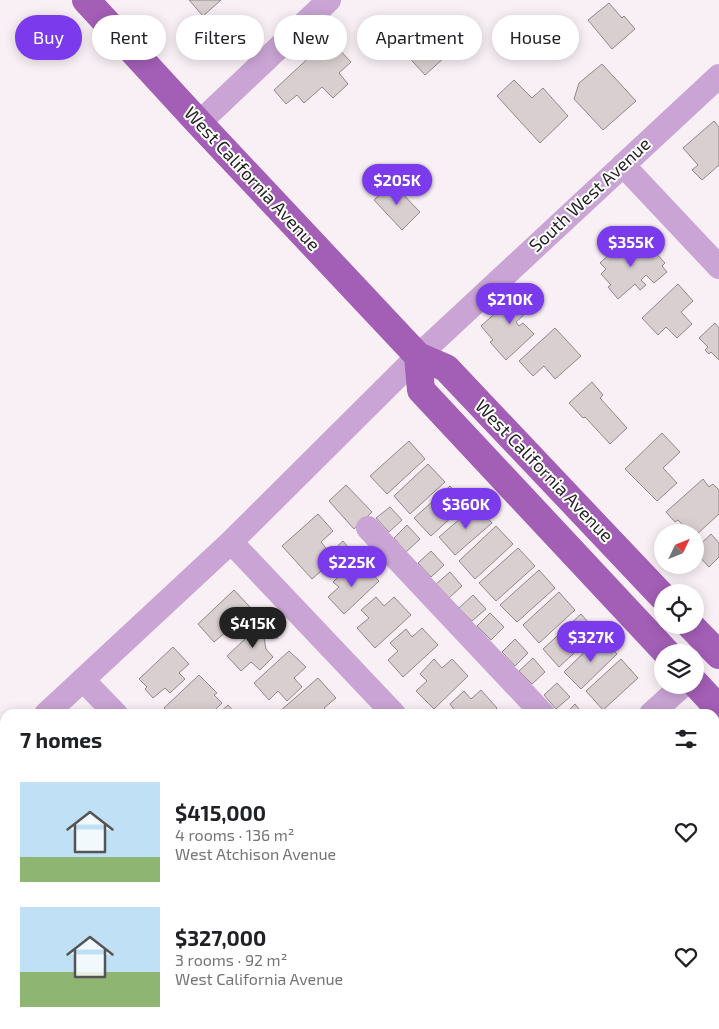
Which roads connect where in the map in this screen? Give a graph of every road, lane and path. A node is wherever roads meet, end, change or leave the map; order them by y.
1 (329, 0) edge
2 (90, 1) edge
3 (719, 76) edge
4 (199, 123) junction
5 (622, 165) junction
6 (719, 267) edge
7 (418, 356) junction
8 (368, 528) dead end
9 (231, 542) junction
10 (654, 588) edge
11 (699, 634) edge
12 (659, 644) edge
13 (719, 655) edge
14 (704, 678) edge
15 (84, 680) junction
16 (719, 682) edge
17 (704, 693) edge
18 (673, 694) edge
19 (52, 709) edge
20 (111, 709) edge
21 (389, 709) edge
22 (538, 709) edge
23 (657, 709) edge
24 (719, 709) edge

1 - 4 street
2 - 4 main road, West California Avenue
3 - 5 street, South West Avenue
4 - 7 main road, West California Avenue
5 - 6 street
5 - 7 street, South West Avenue
7 - 9 street, South West Avenue
7 - 10 main road, West California Avenue
7 - 12 main road, West California Avenue
8 - 22 street
9 - 15 street, South West Avenue
9 - 21 street
11 - 13 main road
14 - 16 main road
15 - 19 street, South West Avenue
15 - 20 street
17 - 24 main road
18 - 23 street

